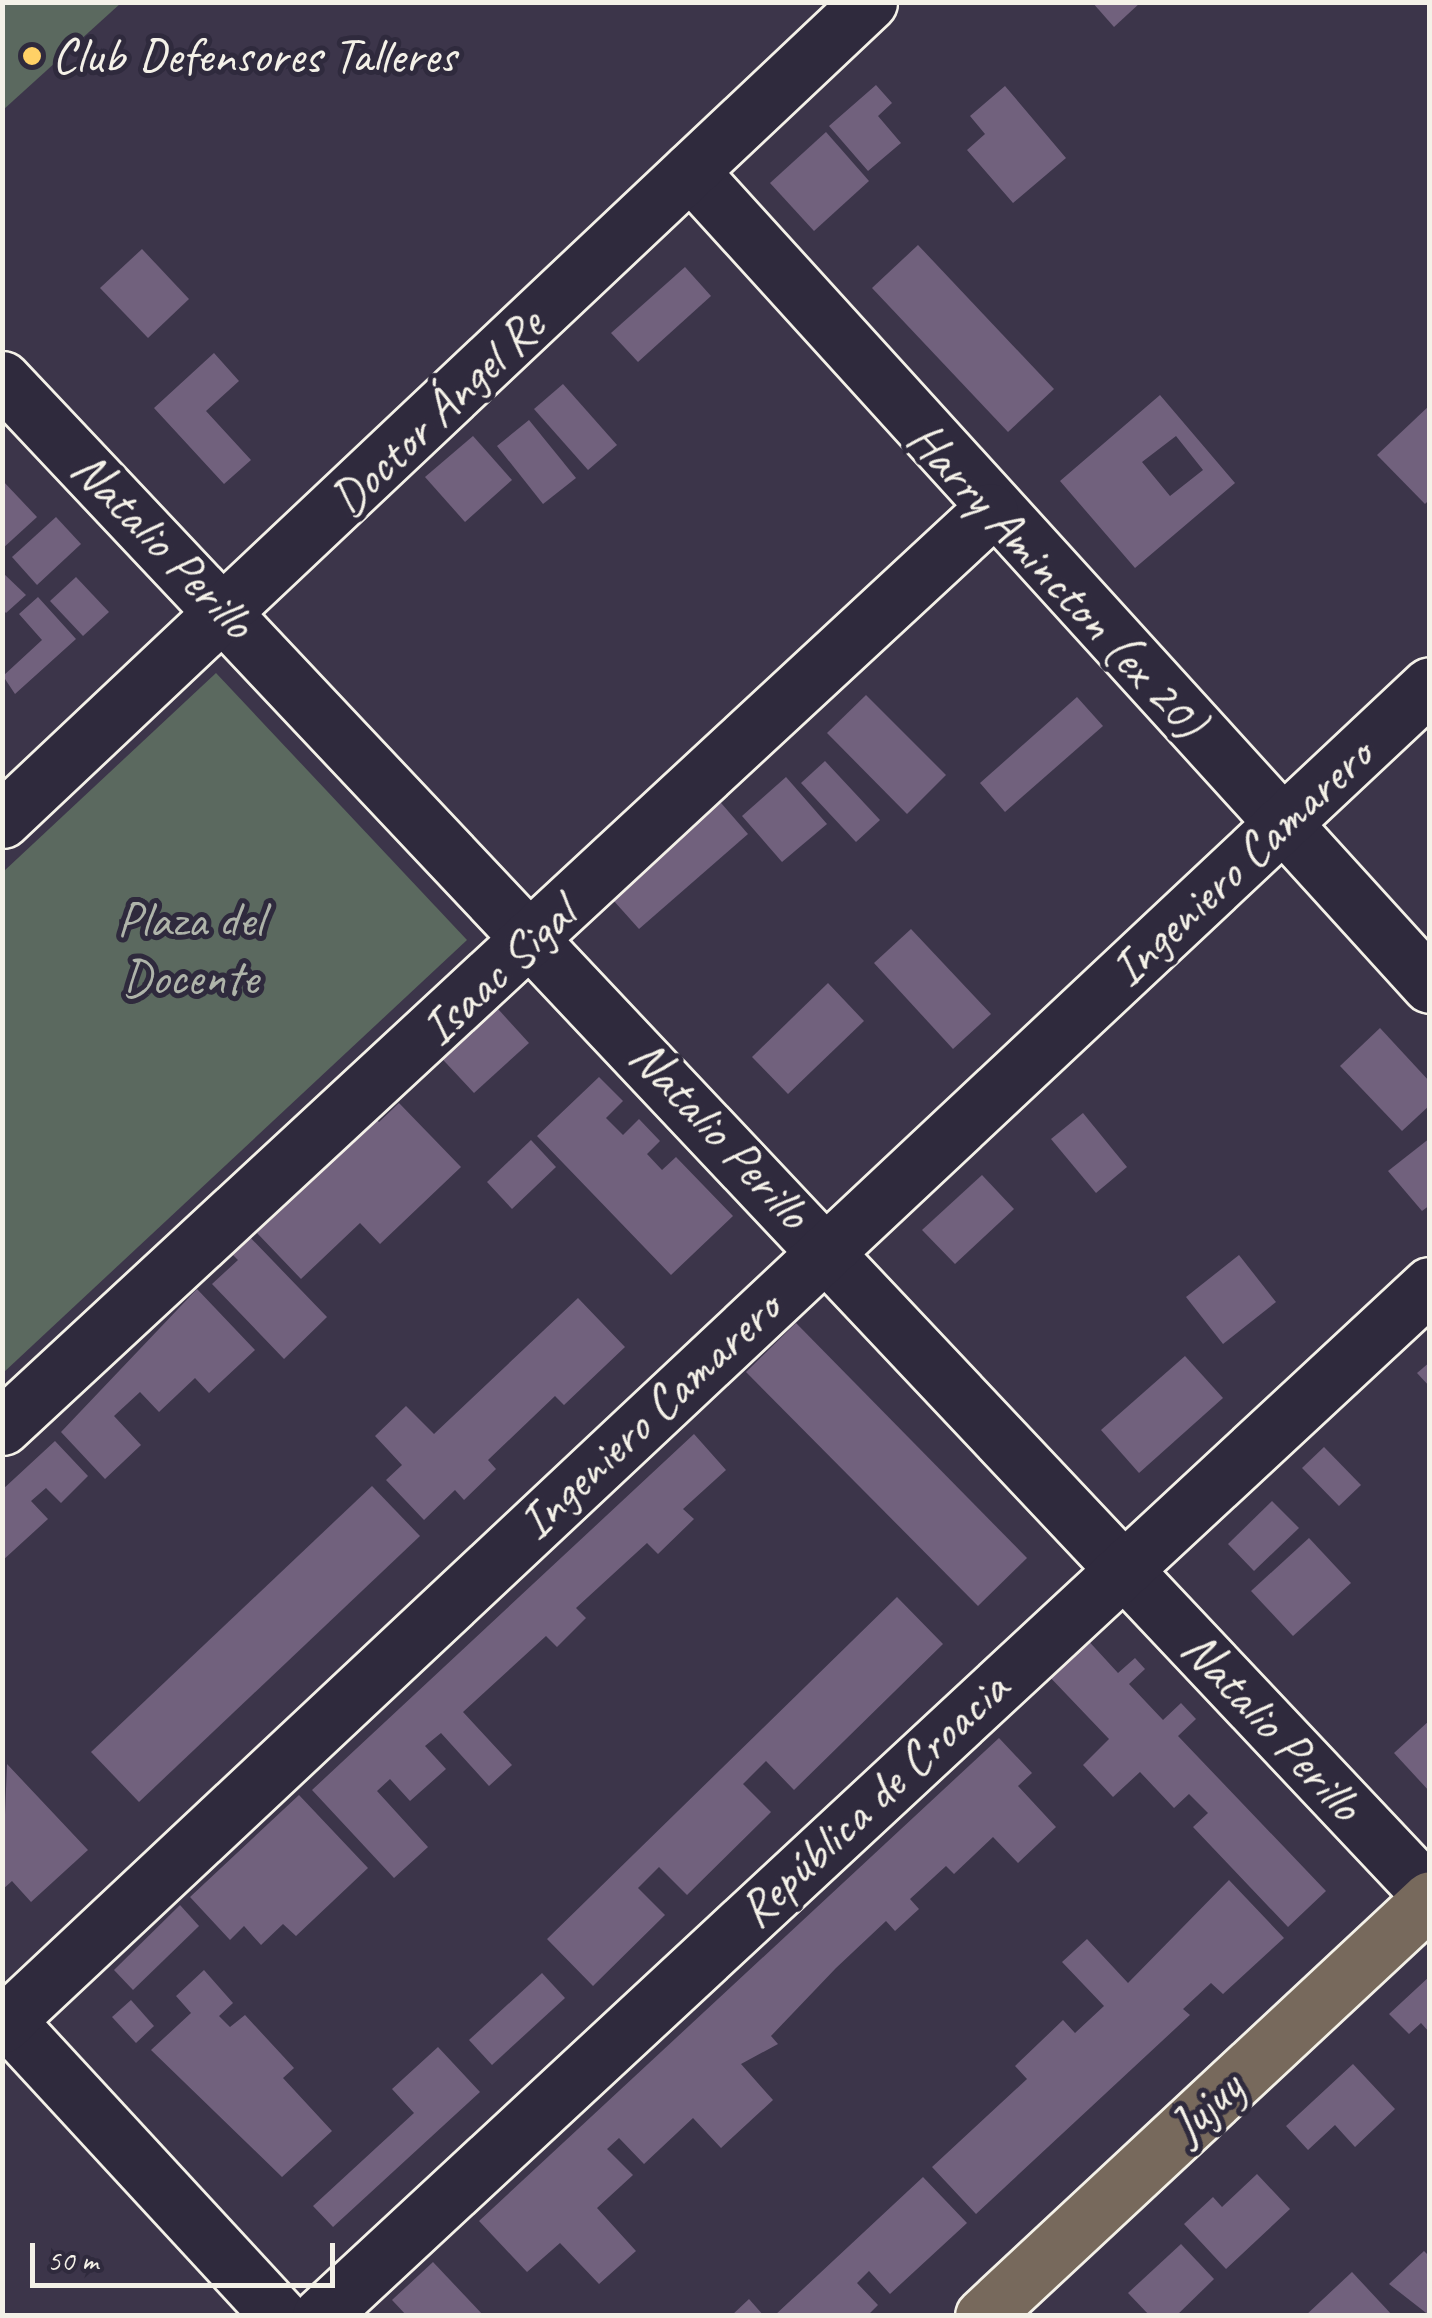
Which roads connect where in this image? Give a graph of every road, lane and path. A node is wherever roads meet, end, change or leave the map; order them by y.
1 (869, 2) edge
2 (690, 171) junction
3 (2, 379) edge
4 (990, 511) junction
5 (227, 612) junction
6 (1430, 685) edge
7 (2, 820) edge
8 (1284, 825) junction
9 (537, 936) junction
10 (1430, 985) edge
11 (825, 1248) junction
12 (1430, 1286) edge
13 (2, 1427) edge
14 (1123, 1566) junction
15 (1430, 1897) edge
16 (4, 2020) edge
17 (280, 2316) edge
18 (320, 2316) edge
19 (983, 2316) edge

1 - 2 street, Doctor Ángel Re
2 - 4 street, Harry Amincton (ex 20)
2 - 5 street, Doctor Ángel Re
3 - 5 street, Natalio Perillo
4 - 8 street, Harry Amincton (ex 20)
4 - 9 street, Isaac Sigal
5 - 7 street, Doctor Ángel Re
5 - 9 street, Natalio Perillo
6 - 8 street, Ingeniero Camarero
8 - 10 street, Harry Amincton (ex 20)
8 - 11 street, Ingeniero Camarero
9 - 11 street, Natalio Perillo
9 - 13 street, Isaac Sigal
11 - 14 street, Natalio Perillo
11 - 16 street, Ingeniero Camarero
12 - 14 street, República de Croacia
14 - 15 street, Natalio Perillo
14 - 18 street, República de Croacia
15 - 19 main road, Jujuy
16 - 17 street

